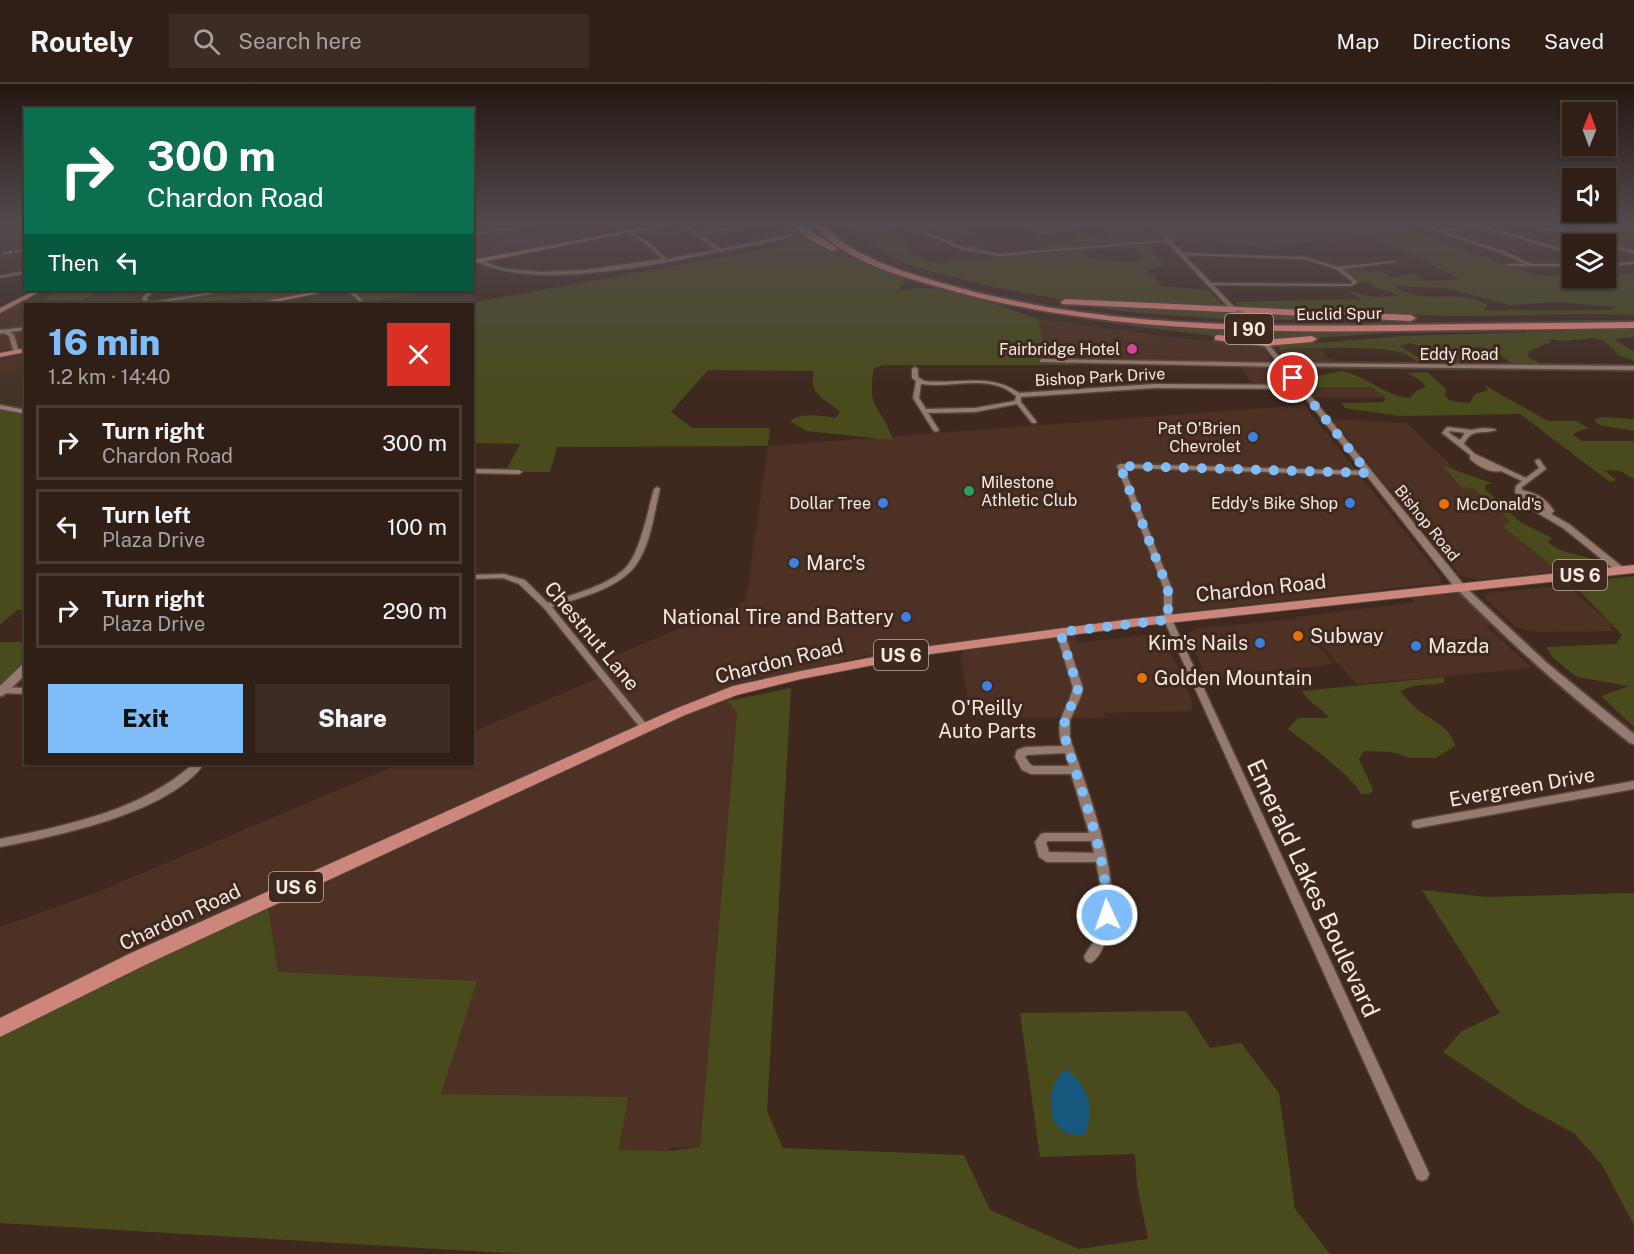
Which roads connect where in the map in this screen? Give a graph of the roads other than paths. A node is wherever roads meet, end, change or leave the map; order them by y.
1 (911, 276) edge
2 (927, 276) edge
3 (1200, 276) edge
4 (1348, 276) edge
5 (1208, 284) junction
6 (38, 291) edge
7 (152, 291) edge
8 (221, 291) edge
9 (326, 291) edge
10 (351, 291) edge
11 (972, 291) junction
12 (147, 303) edge
13 (153, 303) edge
14 (260, 303) edge
15 (363, 303) edge
16 (0, 311) edge
17 (1237, 312) junction
18 (1634, 318) edge
19 (1495, 320) junction
20 (1634, 325) edge
21 (1531, 326) junction
22 (24, 327) edge
23 (3, 332) edge
24 (1263, 340) junction
25 (24, 350) edge
26 (16, 352) junction
27 (0, 355) edge
28 (1042, 361) dead end
29 (1283, 365) junction
30 (1634, 368) edge
31 (915, 369) dead end
32 (919, 381) junction
33 (1300, 387) junction
34 (1018, 398) junction
35 (0, 407) edge
36 (924, 411) junction
37 (24, 412) edge
38 (1034, 422) dead end
39 (936, 430) dead end
40 (1493, 430) dead end
41 (1470, 432) junction
42 (1461, 444) junction
43 (1538, 461) dead end
44 (474, 471) edge
45 (519, 472) dead end
46 (1368, 473) junction
47 (1526, 480) junction
48 (657, 489) dead end
49 (1628, 570) edge
50 (474, 577) edge
51 (1460, 587) junction
52 (547, 606) junction
53 (1168, 620) junction
54 (1060, 632) junction
55 (24, 669) edge
56 (1, 691) edge
57 (24, 691) edge
58 (645, 728) junction
59 (1634, 740) edge
60 (1068, 749) junction
61 (199, 765) edge
62 (1074, 770) junction
63 (1634, 785) edge
64 (1417, 824) dead end
65 (1094, 837) junction
66 (0, 843) edge
67 (1100, 858) junction
68 (1090, 957) dead end
69 (0, 1028) edge
70 (1422, 1174) dead end

1 - 11 highway, Euclid Spur / I 90
2 - 11 highway, Euclid Spur / I 90
3 - 5 main road, Bishop Road
4 - 5 street
5 - 17 main road, Bishop Road
6 - 16 main road
7 - 12 street
8 - 13 street
9 - 14 main road
10 - 15 street
11 - 17 highway
11 - 19 highway, Euclid Spur / I 90
11 - 21 highway, Euclid Spur / I 90
11 - 24 highway
17 - 19 highway
17 - 24 main road, Bishop Road, bridge
18 - 19 highway, Euclid Spur / I 90
20 - 21 highway, Euclid Spur / I 90
21 - 24 highway
22 - 23 street
23 - 26 street
24 - 29 main road, Bishop Road
25 - 26 main road
26 - 27 main road
28 - 29 street
29 - 30 street, Eddy Road
29 - 33 main road, Bishop Road
31 - 32 street
32 - 34 street, Bishop Park Drive
32 - 36 street
33 - 34 street, Bishop Park Drive
33 - 46 main road, Bishop Road
34 - 36 street, Bishop Park Drive
34 - 38 street
35 - 37 street
36 - 39 street
40 - 41 street
41 - 42 street
41 - 42 street
42 - 47 street
43 - 47 street
44 - 45 street
46 - 51 main road, Bishop Road
46 - 53 street
47 - 49 street
48 - 52 street
49 - 51 main road, Chardon Road / US 6
50 - 52 street, Chestnut Lane
51 - 53 main road, Chardon Road / US 6
51 - 59 street, Bishop Road
52 - 58 street, Chestnut Lane
53 - 54 main road, Chardon Road / US 6
53 - 70 street, Emerald Lakes Boulevard
54 - 58 main road, Chardon Road / US 6
54 - 60 street
55 - 56 street
56 - 57 street
58 - 69 main road, Chardon Road / US 6
60 - 62 street
60 - 62 street
61 - 66 street
62 - 65 street
63 - 64 street, Evergreen Drive
65 - 67 street
65 - 67 street
67 - 68 street

